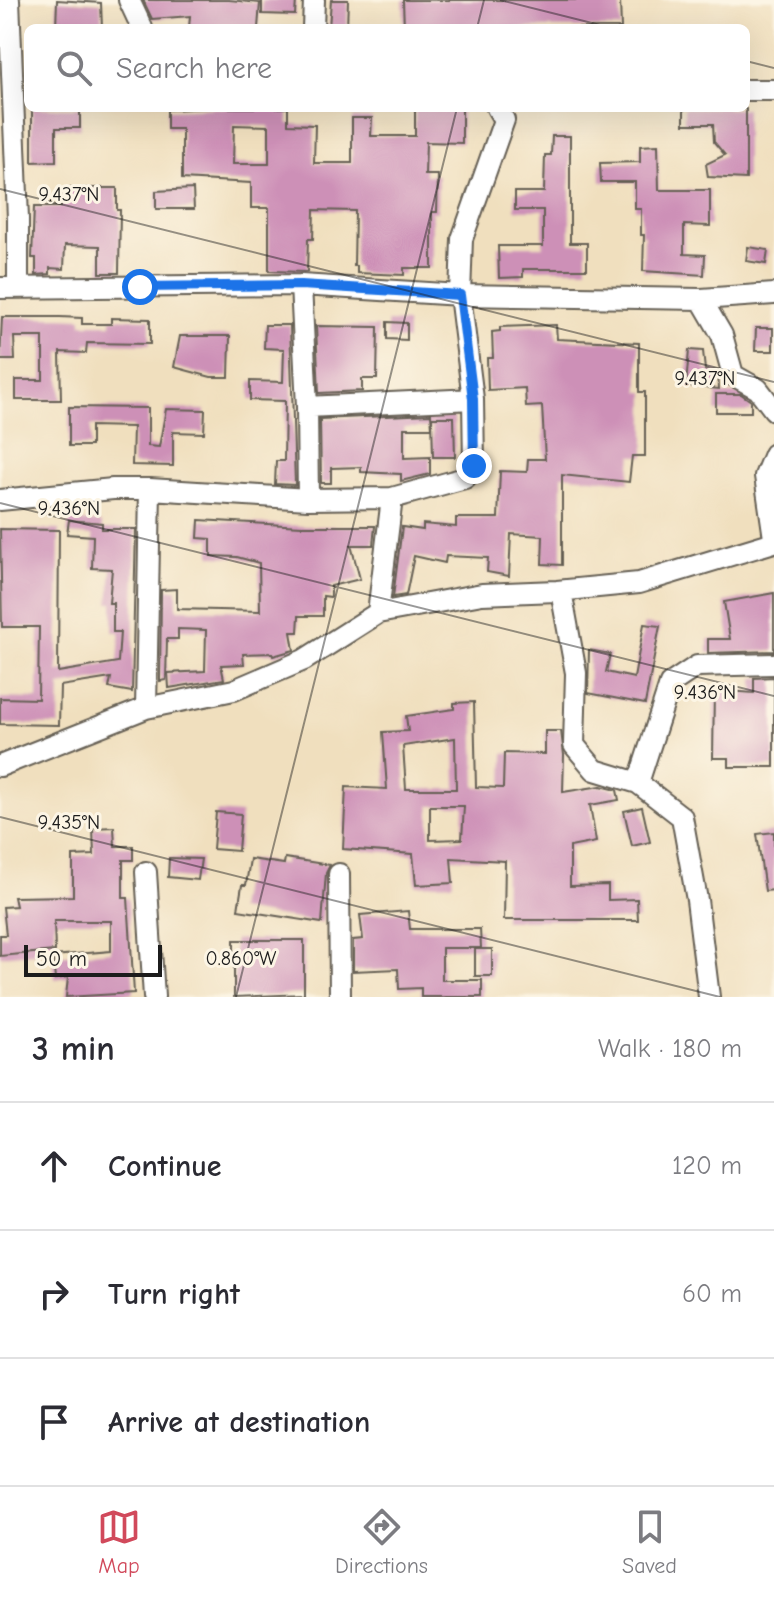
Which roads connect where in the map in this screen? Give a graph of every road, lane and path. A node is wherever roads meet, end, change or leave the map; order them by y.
1 (9, 0) edge
2 (129, 0) edge
3 (314, 0) edge
4 (140, 24) edge
5 (313, 24) edge
6 (750, 90) edge
7 (774, 90) edge
8 (20, 98) edge
9 (506, 112) edge
10 (301, 285) junction
11 (9, 288) edge
12 (774, 294) edge
13 (460, 295) junction
14 (701, 299) junction
15 (473, 399) junction
16 (307, 407) junction
17 (774, 410) edge
18 (774, 454) edge
19 (150, 489) junction
20 (392, 498) junction
21 (308, 499) junction
22 (0, 500) edge
23 (774, 540) edge
24 (561, 591) junction
25 (378, 613) junction
26 (774, 664) edge
27 (146, 708) junction
28 (0, 766) edge
29 (638, 783) junction
30 (146, 872) dead end
31 (339, 874) dead end
32 (154, 997) edge
33 (340, 997) edge
34 (709, 997) edge

1 - 8 street
2 - 4 street
3 - 5 street
6 - 7 street
8 - 11 street
9 - 13 street
10 - 11 street
10 - 13 street
10 - 16 street
12 - 14 street
13 - 14 street
13 - 15 street
14 - 17 street
15 - 16 street
15 - 20 street
16 - 21 street
18 - 23 street
19 - 21 street
19 - 22 street
19 - 27 street
20 - 21 street
20 - 25 street
23 - 24 street
24 - 25 street
24 - 29 street
25 - 27 street
26 - 29 street
27 - 28 street
29 - 34 street
30 - 32 street
31 - 33 street

